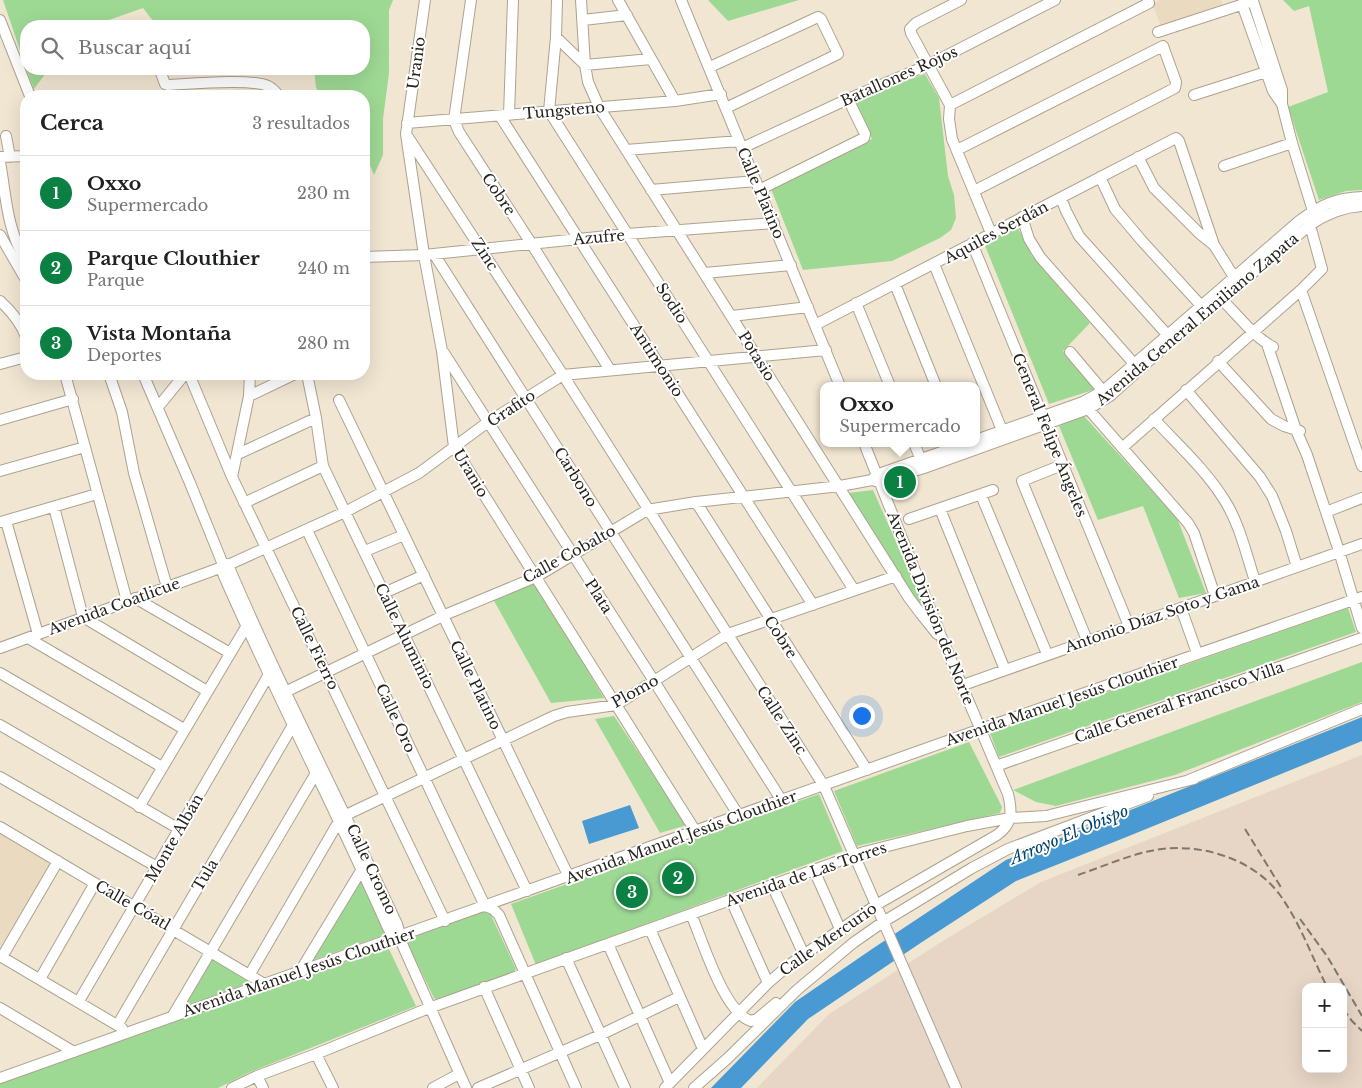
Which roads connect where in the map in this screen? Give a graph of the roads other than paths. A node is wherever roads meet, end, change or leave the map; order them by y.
1 (425, 0) edge
2 (471, 0) edge
3 (513, 0) edge
4 (558, 0) edge
5 (581, 0) edge
6 (618, 0) edge
7 (681, 0) edge
8 (961, 0) edge
9 (1055, 0) edge
10 (1253, 1) edge
11 (1149, 2) edge
12 (1242, 4) junction
13 (627, 15) junction
14 (0, 20) edge
15 (583, 20) junction
16 (1158, 32) dead end
17 (556, 36) junction
18 (651, 59) junction
19 (585, 65) junction
20 (928, 65) junction
21 (710, 67) junction
22 (20, 71) edge
23 (1266, 72) junction
24 (22, 75) edge
25 (162, 75) edge
26 (28, 90) edge
27 (273, 90) edge
28 (720, 94) junction
29 (1194, 96) dead end
30 (848, 99) junction
31 (674, 101) junction
32 (1282, 104) junction
33 (950, 105) junction
34 (599, 107) junction
35 (726, 108) junction
36 (549, 111) junction
37 (505, 115) junction
38 (454, 120) junction
39 (407, 128) junction
40 (6, 136) dead end
41 (1292, 143) junction
42 (741, 144) junction
43 (626, 150) junction
44 (957, 150) junction
45 (20, 156) edge
46 (5, 157) edge
47 (1138, 157) junction
48 (0, 162) edge
49 (1224, 166) dead end
50 (1100, 177) junction
51 (758, 185) junction
52 (651, 190) junction
53 (974, 191) junction
54 (1362, 197) edge
55 (1061, 198) junction
56 (1362, 206) edge
57 (1313, 211) junction
58 (1022, 217) junction
59 (774, 224) junction
60 (1310, 225) junction
61 (678, 232) junction
62 (992, 233) junction
63 (627, 234) junction
64 (1, 239) edge
65 (579, 239) junction
66 (531, 243) junction
67 (972, 243) junction
68 (1214, 245) junction
69 (482, 248) junction
70 (20, 251) edge
71 (429, 254) junction
72 (370, 257) edge
73 (934, 264) junction
74 (791, 266) junction
75 (20, 269) edge
76 (705, 273) junction
77 (1234, 277) junction
78 (895, 284) junction
79 (1301, 290) junction
80 (1219, 296) junction
81 (0, 301) edge
82 (856, 304) junction
83 (808, 307) junction
84 (1204, 309) junction
85 (732, 316) junction
86 (20, 324) edge
87 (815, 324) junction
88 (1253, 330) junction
89 (1170, 338) junction
90 (826, 350) junction
91 (442, 351) junction
92 (1070, 352) dead end
93 (758, 358) junction
94 (20, 359) edge
95 (1218, 361) junction
96 (710, 362) junction
97 (0, 364) edge
98 (660, 366) junction
99 (1137, 366) junction
100 (610, 370) junction
101 (563, 375) junction
102 (68, 380) edge
103 (111, 380) edge
104 (146, 380) edge
105 (182, 380) edge
106 (190, 380) edge
107 (250, 380) edge
108 (282, 380) edge
109 (308, 380) edge
110 (838, 382) edge
111 (888, 382) edge
112 (934, 382) edge
113 (1186, 390) junction
114 (1103, 391) junction
115 (249, 396) junction
116 (525, 398) junction
117 (73, 399) junction
118 (339, 400) dead end
119 (1086, 406) junction
120 (158, 408) junction
121 (316, 418) junction
122 (1154, 419) junction
123 (0, 420) edge
124 (1044, 420) junction
125 (488, 422) junction
126 (1004, 435) junction
127 (1300, 435) junction
128 (980, 439) edge
129 (980, 443) edge
130 (85, 447) junction
131 (454, 447) junction
132 (865, 447) edge
133 (916, 447) edge
134 (957, 447) edge
135 (970, 447) edge
136 (1122, 448) junction
137 (238, 454) junction
138 (922, 464) junction
139 (1062, 465) junction
140 (323, 466) junction
141 (1362, 466) edge
142 (0, 471) edge
143 (232, 476) junction
144 (876, 479) junction
145 (840, 486) junction
146 (993, 490) dead end
147 (384, 492) junction
148 (791, 492) junction
149 (97, 494) junction
150 (981, 495) junction
151 (744, 497) junction
152 (1362, 498) edge
153 (696, 502) junction
154 (244, 503) junction
155 (54, 507) junction
156 (940, 509) junction
157 (647, 510) junction
158 (345, 512) junction
159 (1326, 512) junction
160 (909, 519) dead end
161 (3, 521) edge
162 (307, 530) junction
163 (610, 532) junction
164 (404, 535) junction
165 (1362, 544) edge
166 (267, 548) junction
167 (365, 551) junction
168 (1340, 552) junction
169 (573, 554) junction
170 (223, 565) junction
171 (1297, 567) junction
172 (424, 575) junction
173 (896, 576) junction
174 (536, 577) junction
175 (1255, 581) junction
176 (167, 587) junction
177 (854, 590) junction
178 (384, 593) junction
179 (1215, 596) junction
180 (1358, 598) edge
181 (131, 600) junction
182 (812, 605) junction
183 (1181, 608) junction
184 (443, 616) junction
185 (83, 617) junction
186 (770, 620) junction
187 (1128, 626) junction
188 (246, 627) junction
189 (1362, 628) edge
190 (38, 634) junction
191 (404, 634) junction
192 (728, 634) junction
193 (28, 638) junction
194 (1362, 638) edge
195 (1087, 640) junction
196 (943, 641) junction
197 (0, 648) edge
198 (365, 652) junction
199 (230, 653) junction
200 (1197, 653) junction
201 (1047, 654) junction
202 (690, 657) junction
203 (1005, 670) junction
204 (326, 671) junction
205 (0, 673) edge
206 (268, 676) junction
207 (654, 681) junction
208 (963, 684) junction
209 (207, 691) junction
210 (284, 692) junction
211 (616, 705) junction
212 (1362, 709) edge
213 (0, 726) edge
214 (293, 726) junction
215 (184, 729) junction
216 (981, 730) junction
217 (503, 741) junction
218 (464, 759) junction
219 (996, 766) junction
220 (162, 767) junction
221 (866, 770) junction
222 (316, 773) junction
223 (0, 778) edge
224 (425, 778) junction
225 (1194, 778) junction
226 (824, 786) junction
227 (385, 796) junction
228 (782, 801) junction
229 (139, 807) junction
230 (739, 816) junction
231 (342, 818) junction
232 (1010, 818) junction
233 (0, 827) edge
234 (179, 829) junction
235 (696, 832) junction
236 (855, 855) junction
237 (58, 861) junction
238 (157, 867) junction
239 (362, 869) junction
240 (814, 870) junction
241 (569, 876) junction
242 (96, 883) junction
243 (772, 885) junction
244 (527, 891) junction
245 (510, 897) junction
246 (732, 900) junction
247 (876, 905) junction
248 (135, 906) junction
249 (485, 906) junction
250 (691, 914) junction
251 (499, 915) junction
252 (862, 915) junction
253 (445, 921) junction
254 (885, 926) junction
255 (173, 929) junction
256 (650, 929) junction
257 (840, 931) junction
258 (399, 937) junction
259 (853, 943) junction
260 (608, 944) junction
261 (210, 951) junction
262 (804, 955) junction
263 (1, 957) edge
264 (566, 958) junction
265 (299, 973) junction
266 (250, 974) junction
267 (524, 974) junction
268 (40, 979) junction
269 (768, 983) junction
270 (266, 984) junction
271 (484, 987) junction
272 (679, 997) junction
273 (789, 997) junction
274 (79, 1001) junction
275 (0, 1008) edge
276 (429, 1008) junction
277 (738, 1012) junction
278 (639, 1016) junction
279 (172, 1018) junction
280 (118, 1024) junction
281 (129, 1032) junction
282 (600, 1035) junction
283 (703, 1049) junction
284 (74, 1052) junction
285 (560, 1052) junction
286 (316, 1054) junction
287 (520, 1069) junction
288 (459, 1074) junction
289 (258, 1076) junction
290 (0, 1077) edge
291 (668, 1086) edge
292 (232, 1088) edge
293 (263, 1088) edge
294 (333, 1088) edge
295 (433, 1088) edge
296 (466, 1088) edge
297 (478, 1088) edge
298 (529, 1088) edge
299 (576, 1088) edge
300 (625, 1088) edge
301 (694, 1088) edge
302 (956, 1088) edge

1 - 39 street, Uranio
2 - 38 street
3 - 37 street
4 - 17 street
5 - 15 street, Potasio
6 - 13 street
7 - 21 street, Calle Platino
8 - 20 street
9 - 20 street, Batallones Rojos
10 - 12 street
10 - 32 street
11 - 33 street
12 - 16 street
12 - 23 street
13 - 15 street
13 - 18 street
14 - 22 street
15 - 19 street, Potasio
17 - 19 street
17 - 36 street
18 - 19 street
18 - 31 street
19 - 34 street, Potasio
20 - 30 street, Batallones Rojos
20 - 33 street
21 - 28 street, Calle Platino
21 - 35 street
23 - 29 street
23 - 32 street
24 - 26 street
25 - 27 street
28 - 31 street, Tungsteno
28 - 35 street, Calle Platino
30 - 42 street, Batallones Rojos
30 - 51 street
31 - 34 street, Tungsteno
32 - 41 street
33 - 44 street
34 - 36 street, Tungsteno
34 - 43 street, Potasio
35 - 42 street, Calle Platino
36 - 37 street, Tungsteno
36 - 63 street, Sodio
37 - 38 street, Tungsteno
37 - 65 street, Antimonio
38 - 39 street, Tungsteno
38 - 66 street, Cobre
39 - 69 street, Zinc
39 - 71 street, Uranio
40 - 46 street
41 - 49 street
41 - 57 street
42 - 43 street
42 - 51 street, Calle Platino
43 - 52 street, Potasio
44 - 53 street
44 - 53 street
45 - 46 street
47 - 50 street, Aquiles Serdán
47 - 68 street
47 - 68 street, Aquiles Serdán
48 - 70 street
50 - 55 street, Aquiles Serdán
50 - 84 street
51 - 52 street
51 - 59 street, Calle Platino
52 - 61 street, Potasio
53 - 62 street
54 - 57 street, Avenida General Emiliano Zapata
55 - 58 street, Aquiles Serdán
55 - 89 street
56 - 60 street, Avenida General Emiliano Zapata
57 - 60 street
57 - 77 street, Avenida General Emiliano Zapata
58 - 62 street, Aquiles Serdán
58 - 99 street
59 - 61 street, Azufre
59 - 74 street, Calle Platino
60 - 79 street
60 - 80 street, Avenida General Emiliano Zapata
61 - 63 street, Azufre
61 - 76 street, Potasio
62 - 67 street, Aquiles Serdán
63 - 65 street, Azufre
63 - 96 street, Sodio
64 - 75 street
65 - 66 street, Azufre
65 - 98 street, Antimonio
66 - 69 street, Azufre
66 - 100 street, Cobre
67 - 73 street, Aquiles Serdán
67 - 124 street, General Felipe Ángeles
68 - 77 street
69 - 71 street, Azufre
69 - 101 street, Zinc
71 - 72 street, Azufre
71 - 91 street, Uranio
71 - 116 street, Carbono
73 - 78 street, Aquiles Serdán
73 - 126 street
74 - 76 street
74 - 83 street, Calle Platino
76 - 85 street, Potasio
77 - 80 street, Avenida General Emiliano Zapata
78 - 82 street, Aquiles Serdán
78 - 112 street
79 - 88 street
79 - 141 street
80 - 84 street, Avenida General Emiliano Zapata
80 - 88 street
81 - 86 street
82 - 87 street, Aquiles Serdán
82 - 111 street
83 - 85 street
83 - 87 street, Calle Platino
84 - 89 street, Avenida General Emiliano Zapata
85 - 93 street, Potasio
87 - 90 street, Calle Platino
88 - 95 street
88 - 127 street
89 - 99 street, Avenida General Emiliano Zapata
90 - 93 street, Grafito
90 - 110 street, Calle Platino
91 - 125 street, Plata
91 - 131 street, Uranio
92 - 114 street
93 - 96 street, Grafito
93 - 145 street, Potasio
94 - 97 street
95 - 113 street
95 - 127 street
96 - 98 street, Grafito
96 - 148 street, Sodio
98 - 100 street, Grafito
98 - 151 street, Antimonio
99 - 114 street, Avenida General Emiliano Zapata
99 - 119 street, Avenida General Emiliano Zapata
100 - 101 street, Grafito
101 - 116 street, Grafito
101 - 157 street, Calle Zinc
102 - 117 street
103 - 176 street
104 - 120 street, Calle Cromo
105 - 120 street
106 - 143 street, Calle Fierro
107 - 115 street
108 - 115 street
109 - 121 street, Calle Aluminio
113 - 122 street
113 - 171 street
114 - 119 street, Avenida General Emiliano Zapata
115 - 137 street
116 - 125 street, Grafito
116 - 163 street, Carbono
117 - 123 street
117 - 130 street
118 - 147 street, Calle Platino
119 - 124 street, Avenida General Emiliano Zapata
119 - 136 street
120 - 170 street, Calle Cromo
121 - 137 street
121 - 140 street, Calle Aluminio
122 - 136 street
122 - 175 street
124 - 126 street, Avenida General Emiliano Zapata
124 - 139 street, General Felipe Ángeles
125 - 131 street, Grafito
125 - 169 street, Plata
126 - 128 street, Avenida General Emiliano Zapata
126 - 129 street, Avenida General Emiliano Zapata
127 - 159 street
130 - 142 street
130 - 149 street
131 - 147 street, Grafito
131 - 174 street, Uranio
132 - 144 street
133 - 138 street
134 - 138 street, Avenida General Emiliano Zapata
135 - 138 street, Avenida General Emiliano Zapata
136 - 179 street
137 - 143 street
138 - 144 street, Avenida General Emiliano Zapata
139 - 187 street, General Felipe Ángeles
139 - 195 street
140 - 154 street
140 - 158 street, Calle Aluminio
143 - 154 street, Calle Fierro
144 - 145 street, Calle Cobalto
144 - 196 street, Avenida División del Norte
145 - 148 street, Calle Cobalto
145 - 173 street, Potasio
146 - 150 street
147 - 158 street, Grafito
147 - 164 street, Calle Platino
148 - 151 street, Calle Cobalto
148 - 177 street, Sodio
149 - 155 street
149 - 181 street
150 - 156 street
150 - 201 street
151 - 153 street, Calle Cobalto
151 - 182 street, Antimonio
152 - 159 street
153 - 157 street, Calle Cobalto
153 - 186 street, Cobre
154 - 166 street, Calle Fierro
155 - 161 street
155 - 185 street
156 - 160 street
156 - 203 street
157 - 163 street, Calle Cobalto
157 - 192 street, Calle Zinc
158 - 162 street, Grafito
158 - 167 street, Calle Aluminio
159 - 168 street
161 - 190 street
162 - 166 street, Grafito
162 - 198 street, Calle Oro
163 - 169 street, Calle Cobalto
163 - 202 street, Carbono
164 - 167 street
164 - 172 street, Calle Platino
165 - 168 street, Antonio Díaz Soto y Gama
166 - 170 street, Grafito
166 - 204 street, Calle Fierro
167 - 178 street, Calle Aluminio
168 - 171 street, Antonio Díaz Soto y Gama
168 - 180 street
169 - 174 street, Calle Cobalto
169 - 207 street, Plata
170 - 176 street, Avenida Coatlicue
170 - 188 street, Calle Cromo
170 - 210 street, Calle Cromo
171 - 175 street, Antonio Díaz Soto y Gama
172 - 178 street
172 - 184 street, Calle Platino
173 - 177 street, Plomo
173 - 196 street, Potasio
174 - 184 street, Calle Cobalto
174 - 211 street, Uranio
175 - 179 street, Antonio Díaz Soto y Gama
176 - 181 street, Avenida Coatlicue
177 - 182 street, Plomo
178 - 191 street, Calle Aluminio
179 - 183 street, Antonio Díaz Soto y Gama
180 - 189 street
180 - 200 street, Avenida Manuel Jesús Clouthier
181 - 185 street, Avenida Coatlicue
181 - 199 street
182 - 186 street, Plomo
183 - 187 street, Antonio Díaz Soto y Gama
183 - 200 street
184 - 191 street, Calle Cobalto
184 - 217 street, Calle Platino
185 - 190 street, Avenida Coatlicue
185 - 209 street
186 - 192 street, Plomo
186 - 221 street, Cobre
187 - 195 street, Antonio Díaz Soto y Gama
188 - 199 street
188 - 206 street, Calle Cromo
190 - 193 street, Avenida Coatlicue
191 - 198 street, Calle Cobalto
191 - 218 street, Calle Aluminio
192 - 202 street, Plomo
192 - 226 street, Calle Zinc
193 - 197 street, Avenida Coatlicue
193 - 215 street
194 - 219 street, Calle General Francisco Villa
195 - 201 street, Antonio Díaz Soto y Gama
196 - 208 street, Avenida División del Norte
198 - 204 street, Calle Cobalto
198 - 224 street, Calle Oro
199 - 209 street
200 - 216 street, Avenida Manuel Jesús Clouthier
201 - 203 street, Antonio Díaz Soto y Gama
202 - 207 street, Plomo
202 - 228 street, Carbono
203 - 208 street, Antonio Díaz Soto y Gama
204 - 210 street, Calle Cobalto
204 - 227 street, Calle Fierro
205 - 220 street
206 - 214 street, Calle Cromo
206 - 234 street, Monte Albán
207 - 211 street, Plomo
207 - 230 street, Plata
208 - 216 street, Avenida División del Norte
209 - 215 street
210 - 231 street, Calle Cromo
211 - 217 street, Plomo
211 - 235 street, Uranio
212 - 225 street
213 - 229 street
214 - 222 street, Calle Cromo
214 - 255 street, Tula
215 - 220 street
216 - 219 street, Avenida División del Norte
216 - 221 street, Avenida Manuel Jesús Clouthier
217 - 218 street, Plomo
217 - 241 street, Calle Platino
218 - 224 street, Plomo
218 - 244 street, Calle Aluminio
219 - 232 street, Avenida División del Norte
220 - 229 street
221 - 226 street, Avenida Manuel Jesús Clouthier
222 - 231 street, Calle Cromo
222 - 261 street
223 - 238 street
224 - 227 street, Plomo
224 - 249 street, Calle Oro
225 - 232 street, Avenida de Las Torres
225 - 254 street
226 - 228 street, Avenida Manuel Jesús Clouthier
226 - 236 street, Calle Zinc
227 - 231 street, Plomo
227 - 253 street, Calle Fierro
228 - 230 street, Avenida Manuel Jesús Clouthier
229 - 234 street
230 - 235 street, Avenida Manuel Jesús Clouthier
231 - 239 street, Calle Cromo
231 - 258 street, Calle Cromo
231 - 266 street
232 - 236 street, Avenida de Las Torres
232 - 247 street, Calle Mercurio
233 - 237 street, Calle Cóatl
234 - 238 street, Monte Albán
235 - 241 street, Avenida Manuel Jesús Clouthier
236 - 240 street, Avenida de Las Torres
236 - 247 street, Calle Zinc
237 - 242 street, Calle Cóatl
237 - 263 street
238 - 248 street, Monte Albán
239 - 258 street, Calle Cromo
239 - 265 street
240 - 243 street, Avenida de Las Torres
240 - 257 street
241 - 244 street, Avenida Manuel Jesús Clouthier
242 - 248 street, Calle Cóatl
242 - 268 street
243 - 246 street, Avenida de Las Torres
243 - 262 street
244 - 245 street, Avenida Manuel Jesús Clouthier
245 - 249 street, Avenida Manuel Jesús Clouthier
245 - 251 street
246 - 250 street, Avenida de Las Torres
246 - 269 street
247 - 252 street, Calle Mercurio
247 - 254 street, Calle Zinc
248 - 255 street, Calle Cóatl
248 - 274 street, Monte Albán
249 - 251 street
249 - 253 street, Avenida Manuel Jesús Clouthier
250 - 256 street, Avenida de Las Torres
250 - 277 street
251 - 267 street
252 - 257 street, Calle Mercurio
252 - 259 street
253 - 258 street, Avenida Manuel Jesús Clouthier
254 - 259 street
254 - 302 street, Calle Zinc
255 - 261 street, Calle Cóatl
255 - 280 street, Tula
256 - 260 street, Avenida de Las Torres
256 - 272 street
257 - 262 street, Calle Mercurio
258 - 265 street, Avenida Manuel Jesús Clouthier
258 - 276 street
259 - 273 street
260 - 264 street, Avenida de Las Torres
260 - 278 street
261 - 266 street, Calle Cóatl
261 - 279 street
262 - 269 street, Calle Mercurio
263 - 268 street
264 - 267 street, Avenida de Las Torres
264 - 282 street
265 - 270 street, Avenida Manuel Jesús Clouthier
266 - 270 street, Calle Cóatl
267 - 271 street, Avenida de Las Torres
267 - 285 street
268 - 274 street
269 - 277 street, Calle Mercurio
270 - 279 street, Avenida Manuel Jesús Clouthier
271 - 276 street, Avenida de Las Torres
271 - 287 street
272 - 278 street
272 - 283 street
273 - 277 street
273 - 301 street
274 - 280 street
275 - 284 street
276 - 286 street, Avenida de Las Torres
276 - 288 street
277 - 283 street, Calle Mercurio
278 - 282 street
278 - 291 street
279 - 281 street, Avenida Manuel Jesús Clouthier
280 - 281 street
281 - 284 street, Avenida Manuel Jesús Clouthier
282 - 285 street
282 - 300 street
283 - 291 street, Calle Mercurio
284 - 290 street, Avenida Manuel Jesús Clouthier
285 - 287 street
285 - 299 street
286 - 289 street, Avenida de Las Torres
286 - 294 street
287 - 297 street
287 - 298 street
288 - 295 street
288 - 296 street
289 - 292 street, Avenida de Las Torres
289 - 293 street

